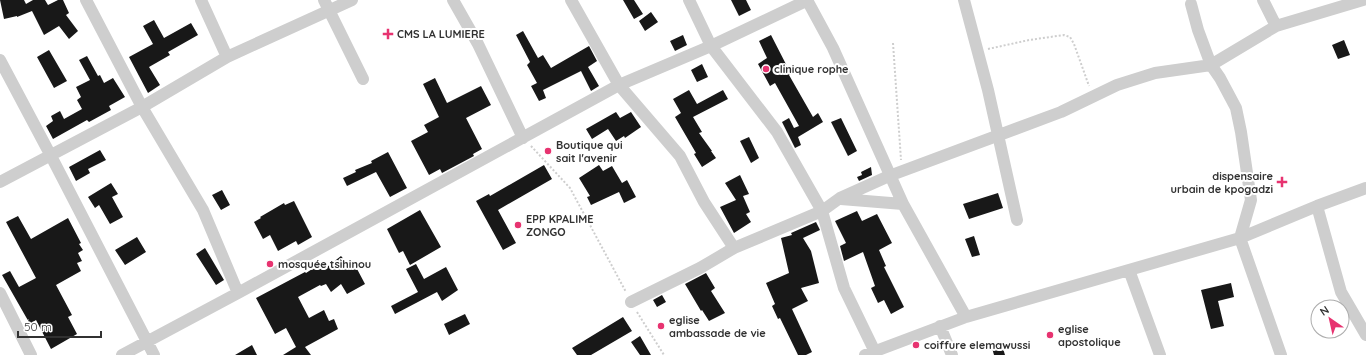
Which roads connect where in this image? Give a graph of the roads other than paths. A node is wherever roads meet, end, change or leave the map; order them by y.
1 (86, 0) edge
2 (201, 0) edge
3 (352, 0) edge
4 (453, 0) edge
5 (571, 0) edge
6 (689, 0) edge
7 (807, 0) edge
8 (964, 0) edge
9 (1263, 0) edge
10 (1363, 0) edge
11 (1192, 4) dead end
12 (327, 5) edge
13 (1276, 26) junction
14 (710, 46) junction
15 (227, 56) junction
16 (0, 60) edge
17 (1211, 65) junction
18 (363, 78) dead end
19 (619, 85) junction
20 (142, 107) junction
21 (998, 135) junction
22 (523, 138) junction
23 (51, 156) junction
24 (890, 176) junction
25 (0, 182) edge
26 (1366, 188) edge
27 (840, 198) junction
28 (903, 204) junction
29 (1317, 206) junction
30 (822, 211) junction
31 (1017, 220) dead end
32 (1240, 238) junction
33 (734, 248) junction
34 (1129, 270) junction
35 (0, 293) edge
36 (238, 293) junction
37 (631, 302) road end
38 (966, 317) junction
39 (940, 326) junction
40 (1366, 335) edge
41 (146, 342) junction
42 (870, 353) edge
43 (31, 355) edge
44 (122, 355) edge
45 (154, 355) edge
46 (952, 355) edge
47 (1160, 355) edge
48 (1281, 355) edge

1 - 20 street
2 - 15 street
3 - 12 street
4 - 22 street
5 - 19 street
6 - 14 street
7 - 14 street
7 - 24 street
8 - 21 street
9 - 13 street
10 - 13 street
11 - 17 street
12 - 15 street
12 - 18 street
13 - 17 street
14 - 19 street
14 - 30 street
15 - 20 street
16 - 23 street
17 - 21 street
17 - 32 street
19 - 22 street
19 - 33 street
20 - 23 street
20 - 36 street
21 - 24 street
21 - 31 street
22 - 36 street
23 - 25 street
23 - 41 street
24 - 27 street
24 - 28 street
26 - 29 street
27 - 28 street
27 - 30 street
28 - 38 street
29 - 32 street
29 - 40 street
30 - 33 street
30 - 42 street
32 - 34 street
32 - 48 street
33 - 37 street
34 - 38 street
34 - 47 street
35 - 43 street
36 - 41 street
38 - 39 street
39 - 42 street
39 - 46 street
41 - 44 street
41 - 45 street

